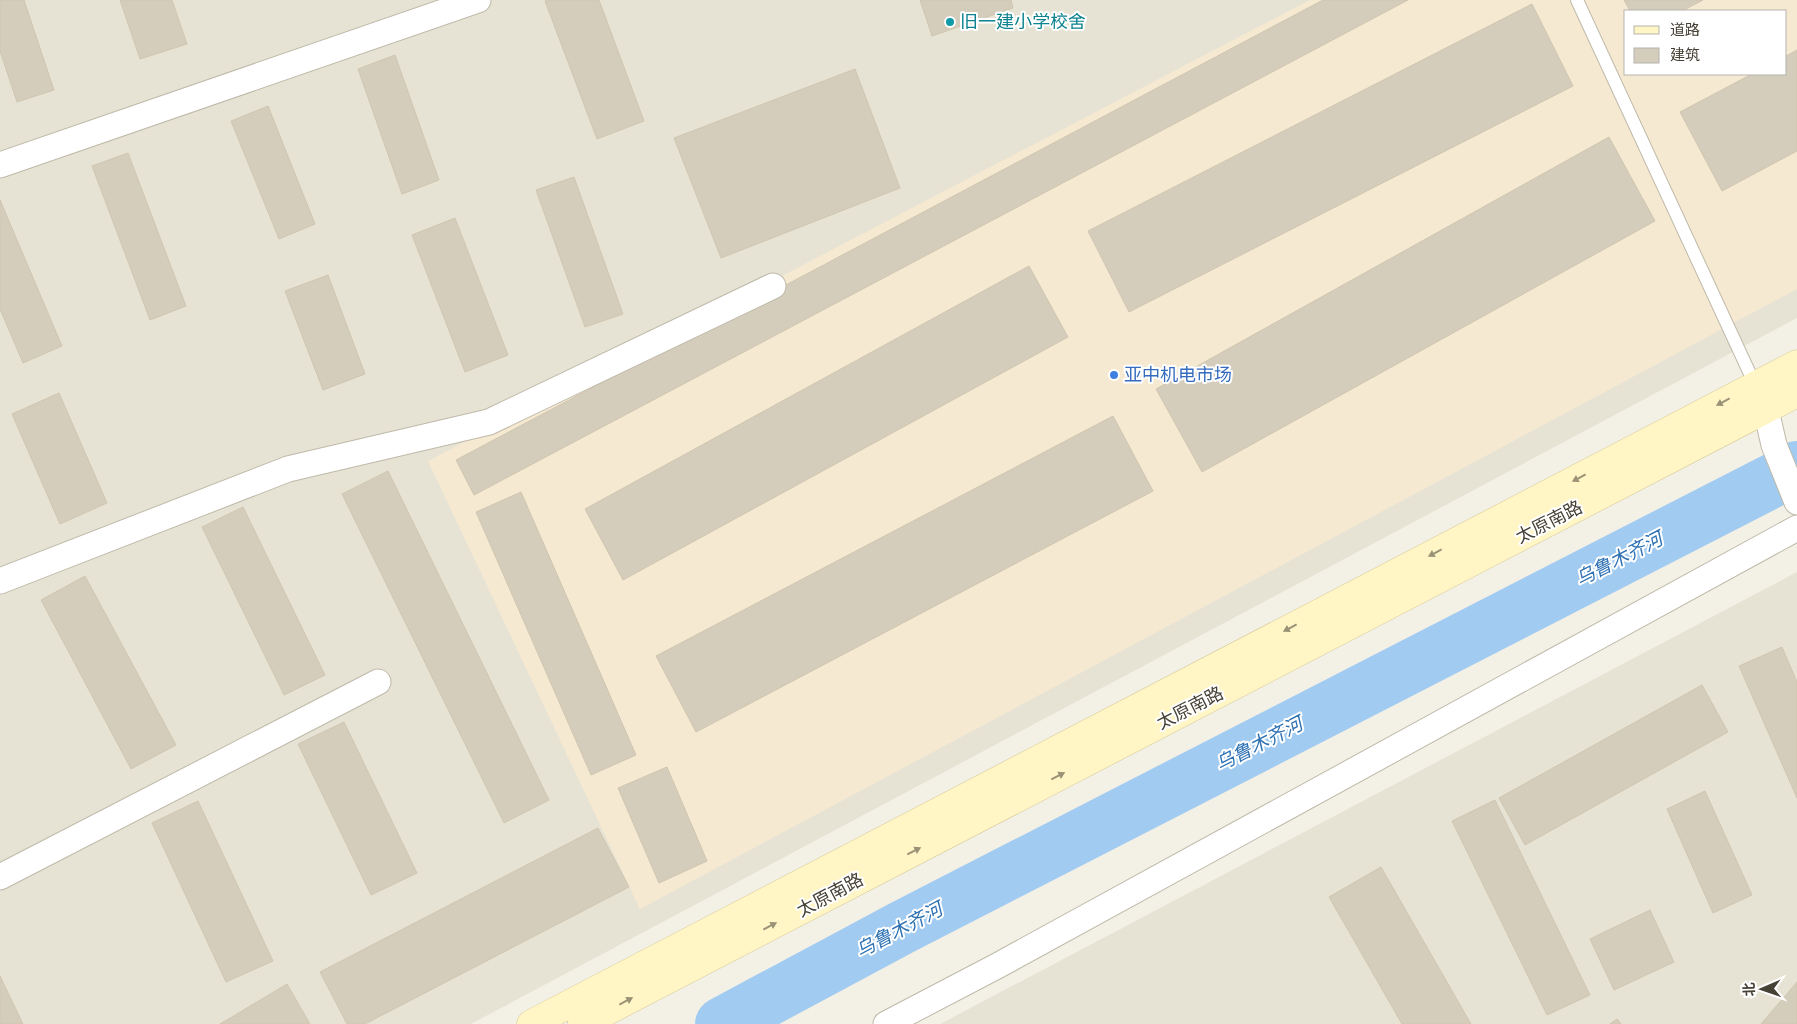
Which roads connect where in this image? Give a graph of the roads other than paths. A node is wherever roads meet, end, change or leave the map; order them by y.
1 (478, 0) edge
2 (1578, 0) edge
3 (0, 165) edge
4 (773, 286) dead end
5 (1797, 364) edge
6 (1797, 393) edge
7 (1760, 398) junction
8 (1797, 502) edge
9 (1797, 528) edge
10 (0, 581) edge
11 (378, 682) dead end
12 (0, 877) edge
13 (531, 1024) edge
14 (582, 1024) edge
15 (886, 1024) edge

1 - 3 street
2 - 7 lane
4 - 10 street
5 - 7 main road
6 - 7 main road, 太原南路
7 - 8 street
7 -> 13 main road
14 -> 7 main road, 太原南路
9 - 15 street
11 - 12 street

